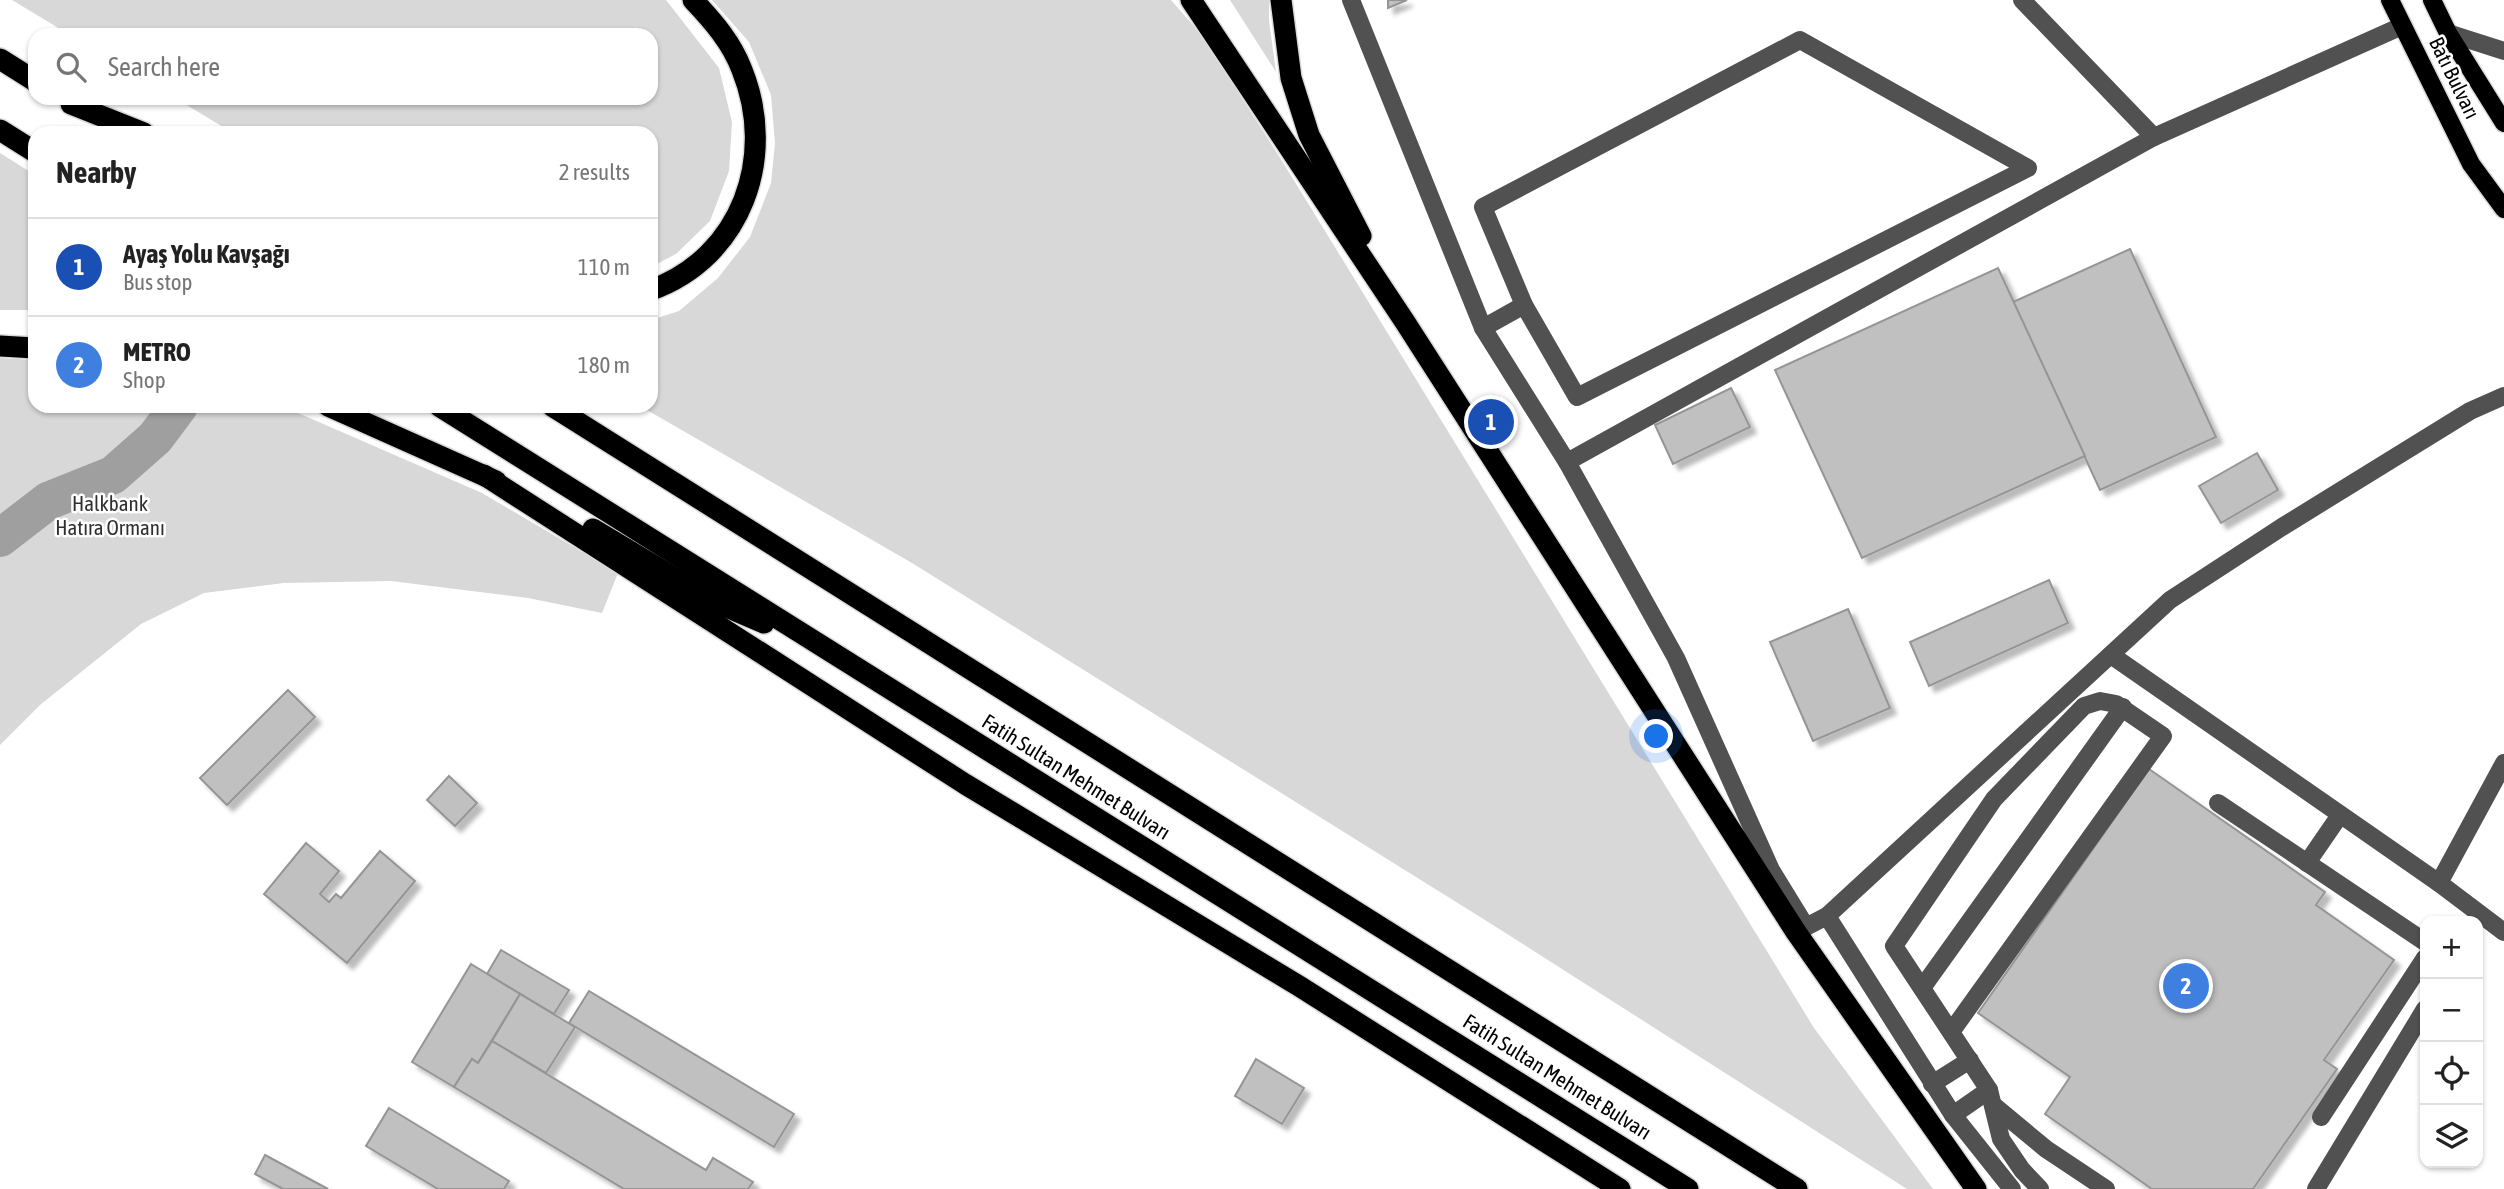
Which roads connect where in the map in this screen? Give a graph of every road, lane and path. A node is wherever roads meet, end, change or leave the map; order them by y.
1 (693, 0) edge
2 (1191, 0) edge
3 (1281, 0) edge
4 (1351, 0) edge
5 (2022, 0) edge
6 (2390, 0) edge
7 (2432, 0) edge
8 (2402, 26) junction
9 (2448, 33) junction
10 (2504, 51) edge
11 (0, 59) edge
12 (28, 77) edge
13 (72, 105) edge
14 (76, 105) edge
15 (2504, 123) edge
16 (106, 126) edge
17 (127, 126) edge
18 (0, 130) edge
19 (2154, 137) junction
20 (28, 148) edge
21 (2504, 209) edge
22 (658, 288) edge
23 (1524, 305) junction
24 (1405, 322) junction
25 (1483, 328) junction
26 (0, 346) edge
27 (28, 348) edge
28 (2504, 396) edge
29 (344, 413) edge
30 (450, 413) edge
31 (563, 413) edge
32 (1567, 462) junction
33 (484, 475) junction
34 (822, 647) junction
35 (2111, 655) junction
36 (2123, 707) junction
37 (2504, 763) edge
38 (2218, 803) dead end
39 (2340, 815) junction
40 (2307, 863) junction
41 (2439, 883) junction
42 (1827, 916) junction
43 (2476, 916) edge
44 (2483, 921) edge
45 (1801, 929) junction
46 (2504, 932) edge
47 (2420, 939) edge
48 (2420, 966) edge
49 (1922, 988) junction
50 (2420, 1017) edge
51 (1951, 1032) junction
52 (1970, 1060) junction
53 (1932, 1084) junction
54 (1991, 1097) junction
55 (1953, 1115) junction
56 (2321, 1117) dead end
57 (1620, 1189) edge
58 (1688, 1189) edge
59 (1797, 1189) edge
60 (1976, 1189) edge
61 (2012, 1189) edge
62 (2040, 1189) edge
63 (2106, 1189) edge
64 (2316, 1189) edge

1 - 22 highway
2 - 24 highway
3 - 24 highway
4 - 25 street
5 - 19 street
6 - 8 main road, Batı Bulvarı
7 - 9 main road, Batı Bulvarı
8 - 19 street
8 - 21 main road, Batı Bulvarı
9 - 10 street
9 - 15 main road, Batı Bulvarı
11 - 12 highway
13 - 16 highway
14 - 17 highway
18 - 20 highway
19 - 32 street
23 - 23 street
23 - 25 street
24 - 45 highway
25 - 32 street
26 - 27 highway
28 - 35 street
29 - 33 highway
30 - 34 highway, Fatih Sultan Mehmet Bulvarı
31 - 59 highway, Fatih Sultan Mehmet Bulvarı
32 - 45 street
33 - 34 highway
33 - 57 highway
34 - 58 highway, Fatih Sultan Mehmet Bulvarı
35 - 39 street
35 - 42 street
36 - 49 street
36 - 49 street
36 - 51 street
37 - 41 street
38 - 40 street
39 - 40 street
39 - 41 street
40 - 47 street
41 - 43 street
42 - 45 street
42 - 53 street
44 - 46 street
45 - 60 highway
48 - 56 street
49 - 51 street
50 - 64 street
51 - 52 street
52 - 53 street
52 - 54 street
53 - 55 street
54 - 55 street
54 - 62 street
54 - 63 street
55 - 61 street

